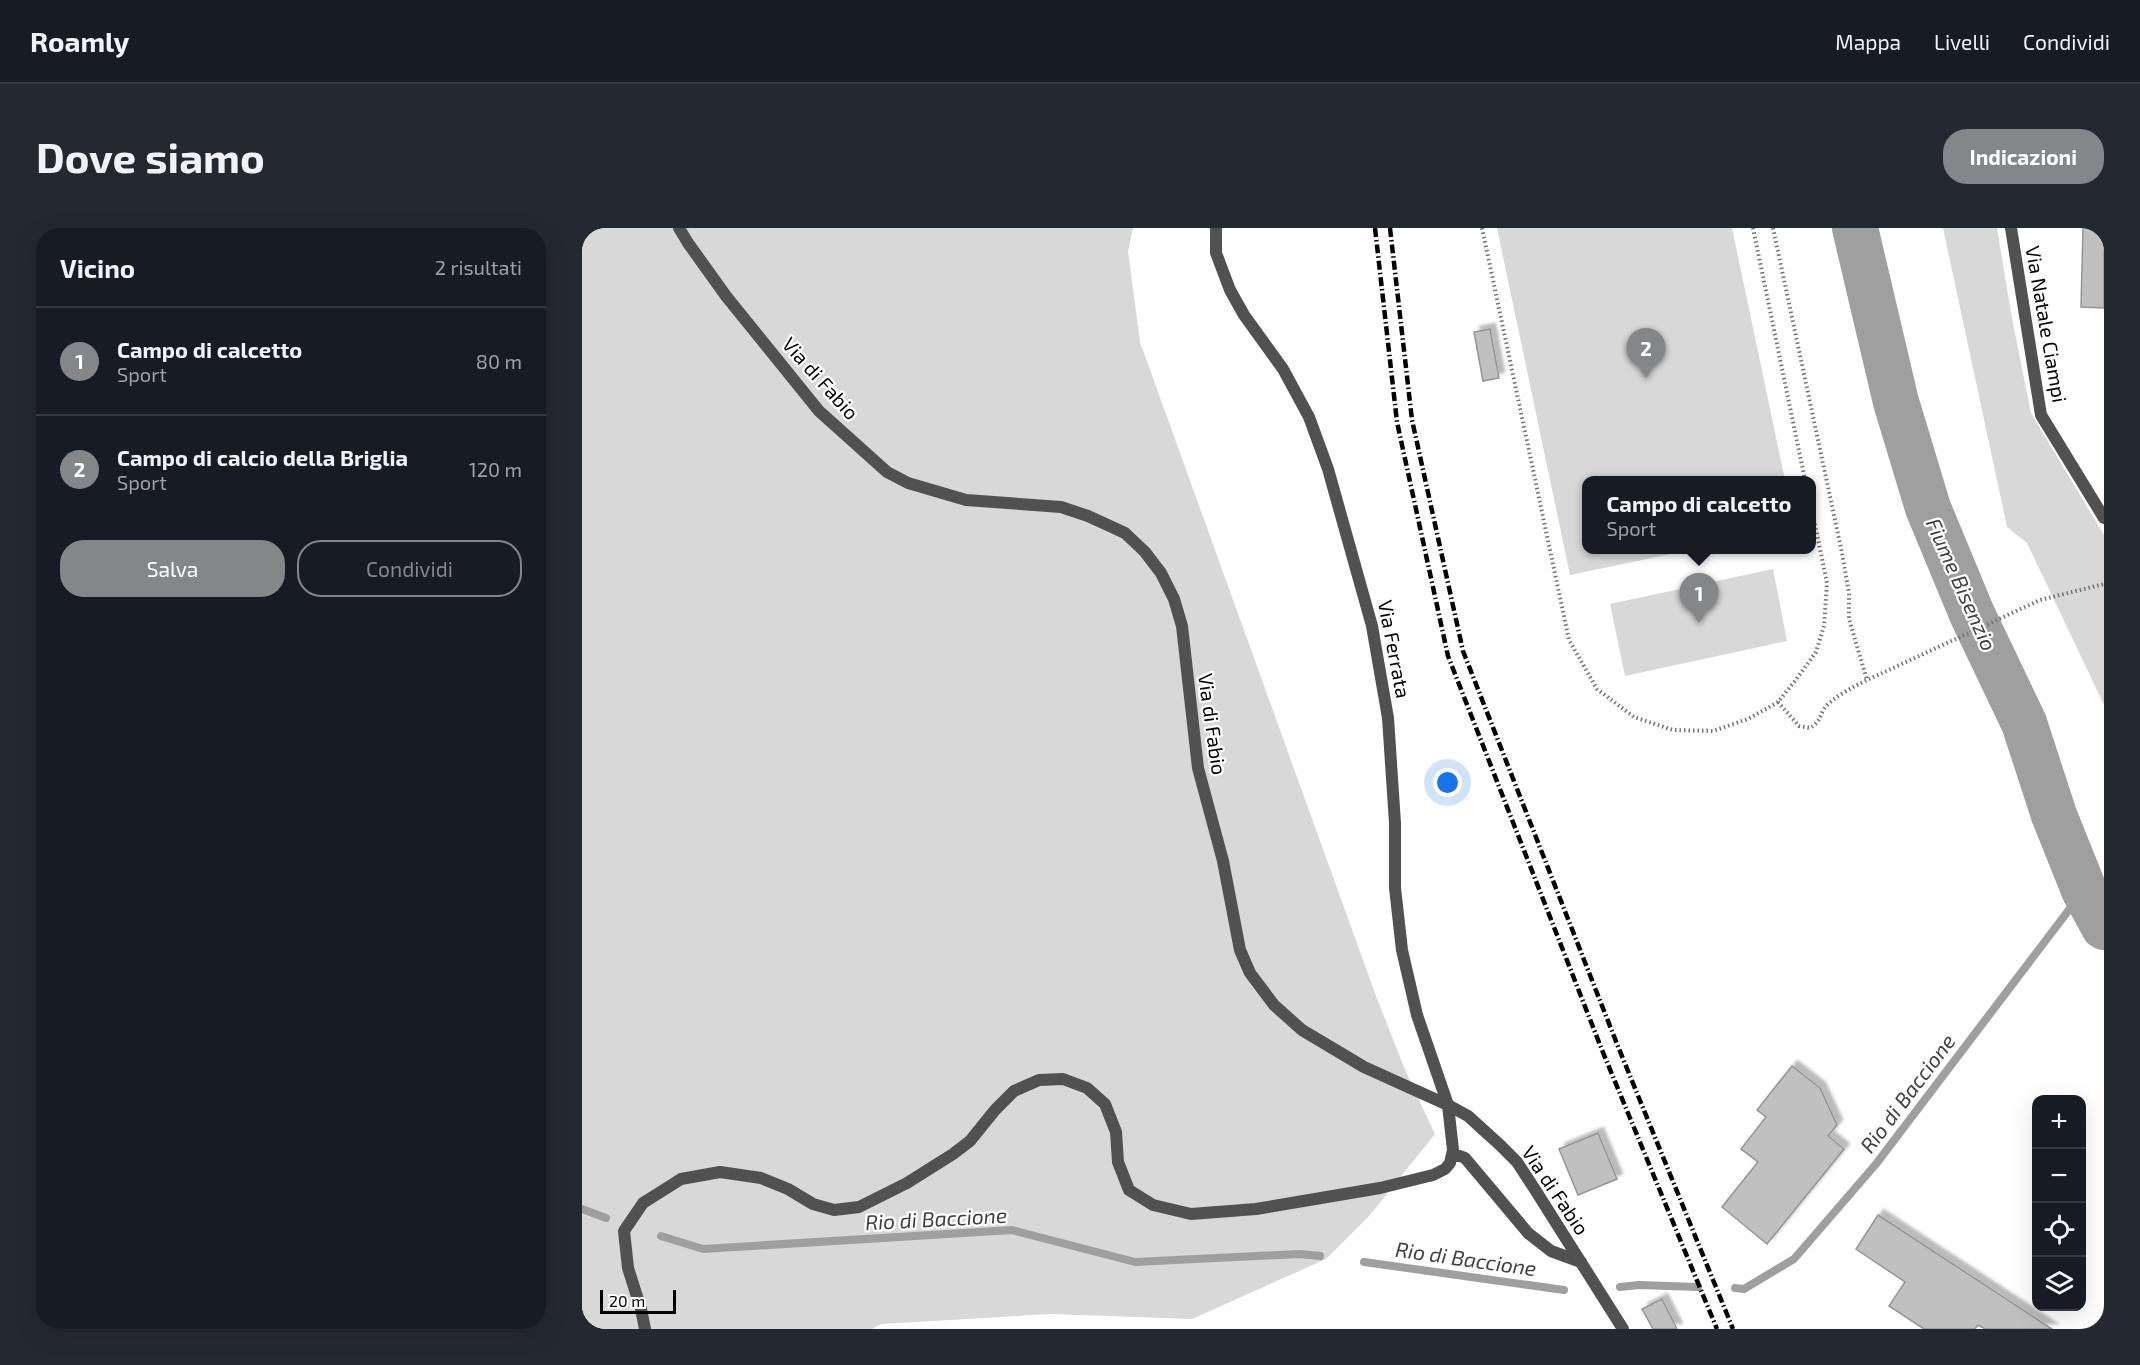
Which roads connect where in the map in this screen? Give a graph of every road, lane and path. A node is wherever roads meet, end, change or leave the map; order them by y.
1 (679, 228) edge
2 (1216, 228) edge
3 (1482, 228) edge
4 (1753, 228) edge
5 (1773, 228) edge
6 (2011, 228) edge
7 (1804, 476) edge
8 (2104, 518) edge
9 (1816, 529) edge
10 (2104, 584) edge
11 (1867, 680) junction
12 (1778, 702) junction
13 (1448, 1105) junction
14 (1453, 1156) junction
15 (1581, 1262) junction
16 (645, 1329) edge
17 (1623, 1329) edge

1 - 13 street, Via di Fabio
2 - 13 street, Via Ferrata
3 - 12 path
4 - 7 path
5 - 11 path
6 - 8 street, Via Natale Ciampi
9 - 12 path
10 - 11 path
11 - 12 path
13 - 14 street, Via Ferrata
13 - 15 street, Via di Fabio
14 - 15 street
14 - 16 street
15 - 17 street, Via di Fabio

